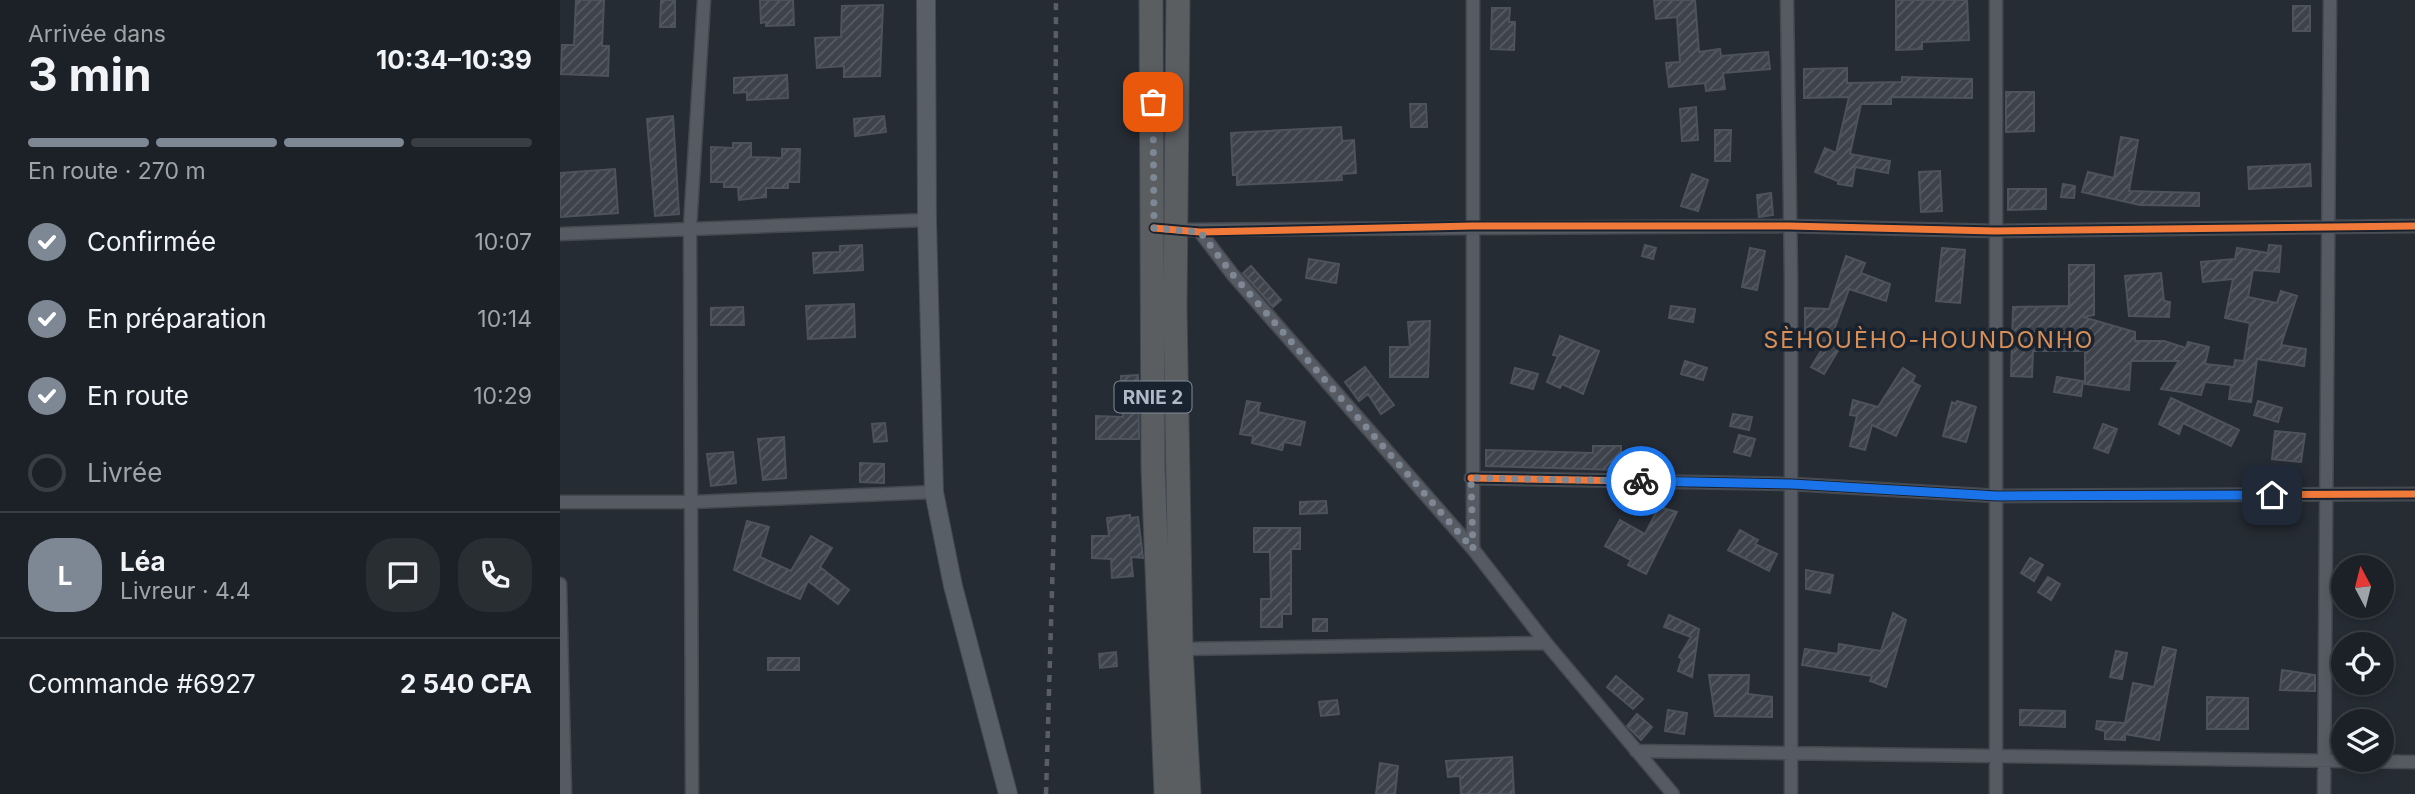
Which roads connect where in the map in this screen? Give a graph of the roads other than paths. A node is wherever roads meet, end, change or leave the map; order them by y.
1 (704, 0) edge
2 (926, 0) edge
3 (1152, 0) edge
4 (1178, 0) edge
5 (1473, 0) edge
6 (1787, 0) edge
7 (1996, 0) edge
8 (2330, 0) edge
9 (927, 220) junction
10 (1472, 226) junction
11 (1789, 226) junction
12 (2415, 226) edge
13 (690, 227) junction
14 (2328, 228) junction
15 (1164, 229) junction
16 (1995, 231) junction
17 (1200, 232) junction
18 (560, 234) edge
19 (1178, 467) junction
20 (1153, 468) junction
21 (1471, 478) junction
22 (1792, 484) junction
23 (934, 492) junction
24 (2415, 494) edge
25 (2327, 495) junction
26 (1997, 496) junction
27 (560, 502) edge
28 (693, 502) junction
29 (1473, 549) junction
30 (560, 584) edge
31 (1546, 643) junction
32 (1181, 649) junction
33 (1185, 708) junction
34 (1162, 711) junction
35 (1636, 751) junction
36 (1790, 755) junction
37 (1995, 758) junction
38 (2324, 762) junction
39 (2415, 762) edge
40 (565, 794) edge
41 (692, 794) edge
42 (1008, 794) edge
43 (1166, 794) edge
44 (1189, 794) edge
45 (1673, 794) edge
46 (1791, 794) edge
47 (1996, 794) edge
48 (2324, 794) edge

1 - 13 street
2 - 9 street
3 - 15 highway, RNIE 2
4 - 15 highway, RNIE 2
5 - 10 street
6 - 11 street
7 - 16 street
8 - 14 street
9 - 13 street
9 - 23 street
10 - 11 street
10 - 17 street
10 - 21 street
11 - 16 street
11 - 22 street
12 - 14 street
13 - 18 street
13 - 28 street
14 - 16 street
14 - 25 street
15 - 17 street
15 - 19 highway, RNIE 2
15 - 20 highway, RNIE 2
16 - 26 street
17 - 29 street
19 - 20 highway
19 - 32 highway, RNIE 2
20 - 34 highway, RNIE 2
21 - 22 street
21 - 29 street
22 - 26 street
22 - 36 street
23 - 28 street
23 - 42 street
24 - 25 street
25 - 26 street
25 - 38 street
26 - 37 street
27 - 28 street
28 - 41 street
29 - 31 street
30 - 40 street
31 - 32 street
31 - 35 street
32 - 33 highway, RNIE 2
33 - 34 highway
33 - 44 highway, RNIE 2
34 - 43 highway, RNIE 2
35 - 36 street
35 - 45 street
36 - 37 street
36 - 46 street
37 - 38 street
37 - 47 street
38 - 39 street
38 - 48 street

